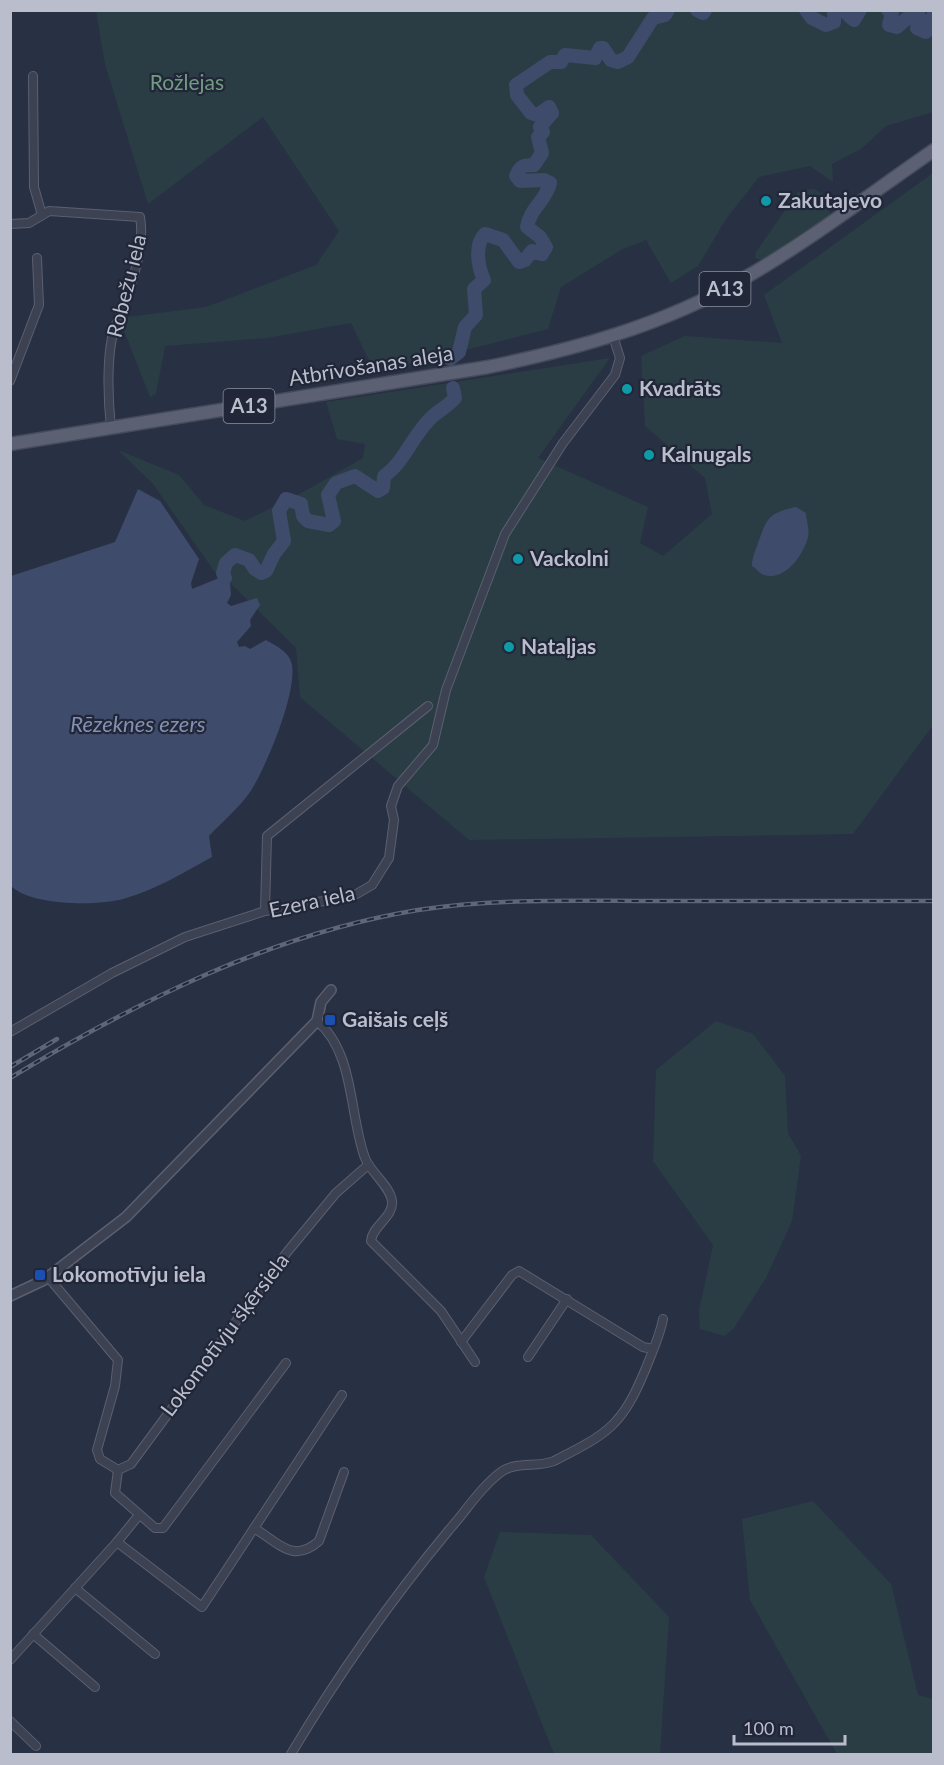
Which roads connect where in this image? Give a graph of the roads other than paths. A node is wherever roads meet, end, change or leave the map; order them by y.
1 (33, 76) dead end
2 (933, 150) edge
3 (42, 214) junction
4 (10, 224) edge
5 (37, 258) dead end
6 (613, 336) junction
7 (10, 381) edge
8 (111, 428) junction
9 (10, 444) edge
10 (428, 706) dead end
11 (265, 911) junction
12 (331, 990) dead end
13 (317, 1021) junction
14 (10, 1032) edge
15 (368, 1165) junction
16 (48, 1277) junction
17 (10, 1296) edge
18 (567, 1299) junction
19 (663, 1319) dead end
20 (461, 1342) junction
21 (653, 1349) junction
22 (528, 1357) dead end
23 (475, 1362) dead end
24 (286, 1363) dead end
25 (342, 1395) dead end
26 (118, 1470) junction
27 (344, 1472) dead end
28 (139, 1515) junction
29 (254, 1528) junction
30 (117, 1542) junction
31 (75, 1588) junction
32 (33, 1634) junction
33 (155, 1654) dead end
34 (10, 1660) edge
35 (95, 1687) dead end
36 (10, 1720) edge
37 (36, 1746) dead end
38 (291, 1755) edge

1 - 3 street
2 - 6 main road, A13
3 - 4 street
3 - 8 street, Robežu iela
5 - 7 street
6 - 8 main road, Atbrīvošanas aleja / A13
6 - 11 street, Ezera iela
8 - 9 main road, Atbrīvošanas aleja / A13
10 - 11 street
11 - 14 street, Ezera iela
12 - 13 street
13 - 15 street
13 - 16 street
15 - 20 street
15 - 26 street, Lokomotīvju šķērsiela
16 - 17 street
16 - 26 street
18 - 20 street
18 - 21 street
18 - 22 street
19 - 21 street
20 - 23 street
21 - 38 street
24 - 28 street
25 - 29 street
26 - 28 street
27 - 29 street
28 - 30 street
29 - 30 street
30 - 31 street
31 - 32 street
31 - 33 street
32 - 34 street
32 - 35 street
36 - 37 street

